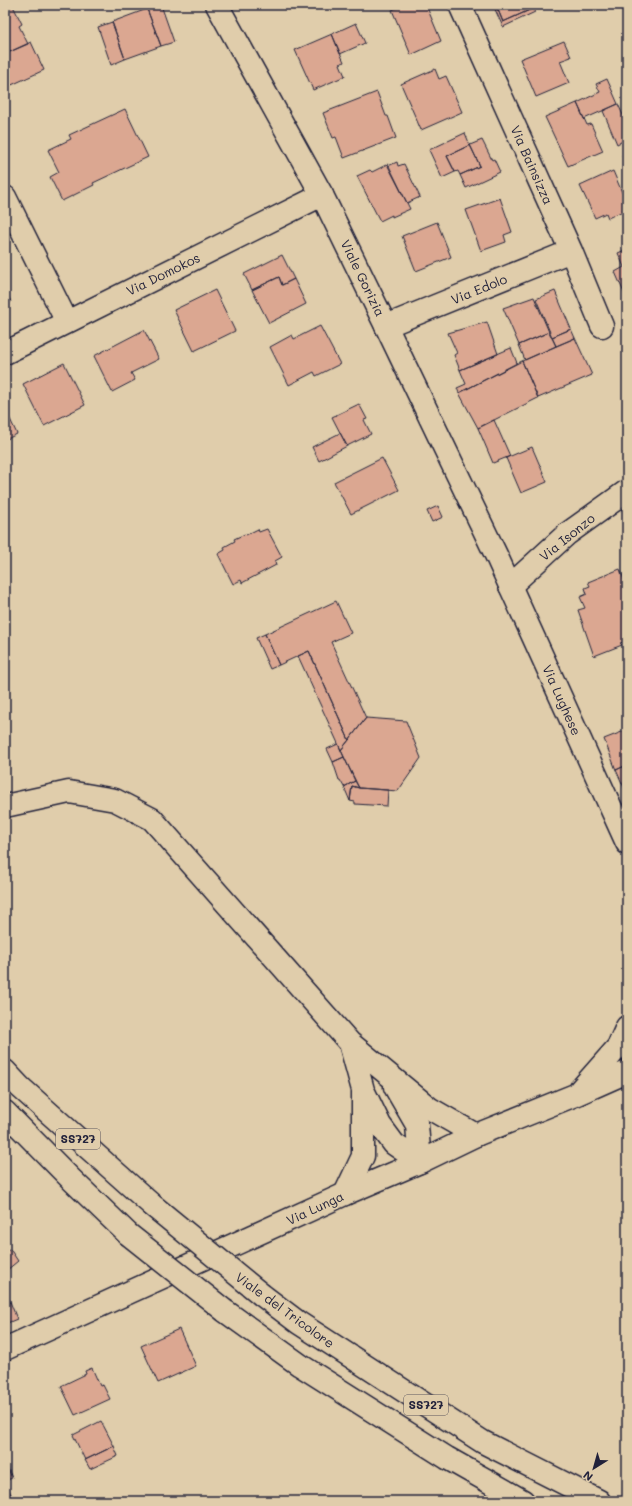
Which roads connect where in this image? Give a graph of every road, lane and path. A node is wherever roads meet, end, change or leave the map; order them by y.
1 (217, 5) edge
2 (460, 5) edge
3 (322, 195) junction
4 (5, 197) edge
5 (571, 251) junction
6 (67, 322) junction
7 (386, 326) junction
8 (602, 326) dead end
9 (5, 353) edge
10 (627, 491) edge
11 (498, 557) joint
12 (510, 586) junction
13 (8, 808) edge
14 (627, 843) edge
15 (627, 1027) edge
16 (350, 1043) junction
17 (5, 1062) edge
18 (5, 1071) edge
19 (385, 1072) junction
20 (627, 1072) edge
21 (20, 1087) junction
22 (363, 1090) junction
23 (575, 1095) junction
24 (5, 1112) edge
25 (476, 1135) junction
26 (420, 1162) junction
27 (345, 1194) junction
28 (5, 1349) edge
29 (523, 1501) edge
30 (599, 1501) edge

1 - 3 main road, Viale Gorizia
2 - 5 main road, Via Bainsizza
3 - 6 main road, Via Domokos
3 - 7 main road, Viale Gorizia
4 - 6 main road
5 - 7 main road, Via Edolo
5 - 8 main road, Via Bainsizza
6 - 9 main road, Via Domokos
7 - 11 main road, Viale Gorizia
10 - 12 main road, Via Isonzo
11 - 12 main road, Via Lughese
12 - 14 main road, Via Lughese
13 - 16 main road
15 - 23 main road
16 - 19 main road
16 - 22 main road
17 - 21 main road
18 - 21 main road, Viale del Tricolore / SS727
19 - 25 main road
19 - 26 main road
20 - 23 main road, Via Lunga
21 - 30 main road, Viale del Tricolore / SS727, bridge
22 - 26 main road
22 - 27 main road
23 - 25 main road, Via Lunga
24 - 29 main road, SS727, bridge
25 - 26 main road, Via Lunga
26 - 27 main road, Via Lunga
27 - 28 main road, Via Lunga

